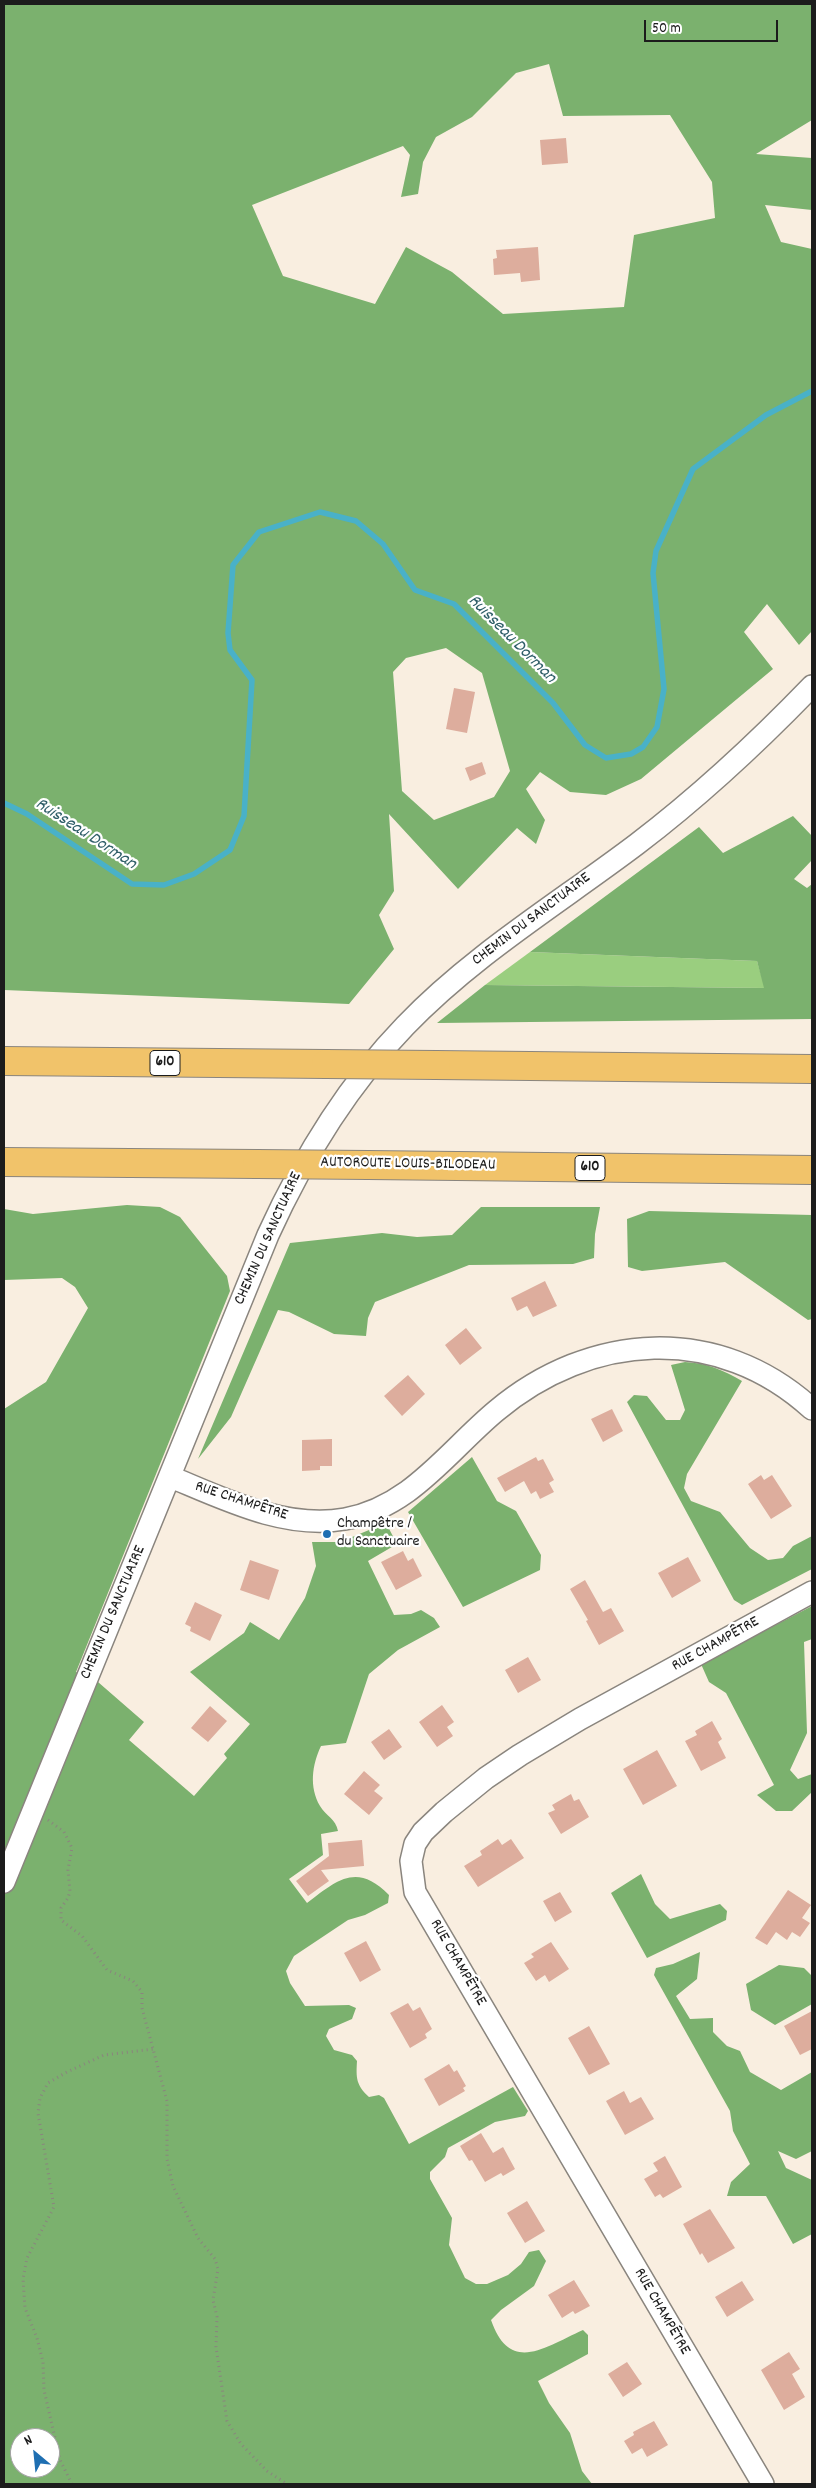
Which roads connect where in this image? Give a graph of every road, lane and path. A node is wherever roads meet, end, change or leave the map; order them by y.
1 (812, 686) edge
2 (4, 1061) edge
3 (812, 1069) edge
4 (4, 1162) edge
5 (812, 1170) edge
6 (812, 1409) edge
7 (171, 1477) junction
8 (812, 1592) edge
9 (33, 1810) junction
10 (4, 1882) edge
11 (154, 2050) junction
12 (72, 2484) edge
13 (286, 2484) edge
14 (763, 2484) edge

1 - 7 street, CHEMIN DU SANCTUAIRE
2 - 3 highway, 610, bridge
4 - 5 highway, AUTOROUTE LOUIS-BILODEAU / 610, bridge
6 - 7 street, RUE CHAMPÊTRE
7 - 9 street, CHEMIN DU SANCTUAIRE
8 - 14 street, RUE CHAMPÊTRE
9 - 10 street, CHEMIN DU SANCTUAIRE
9 - 11 path
11 - 12 path
11 - 13 path

